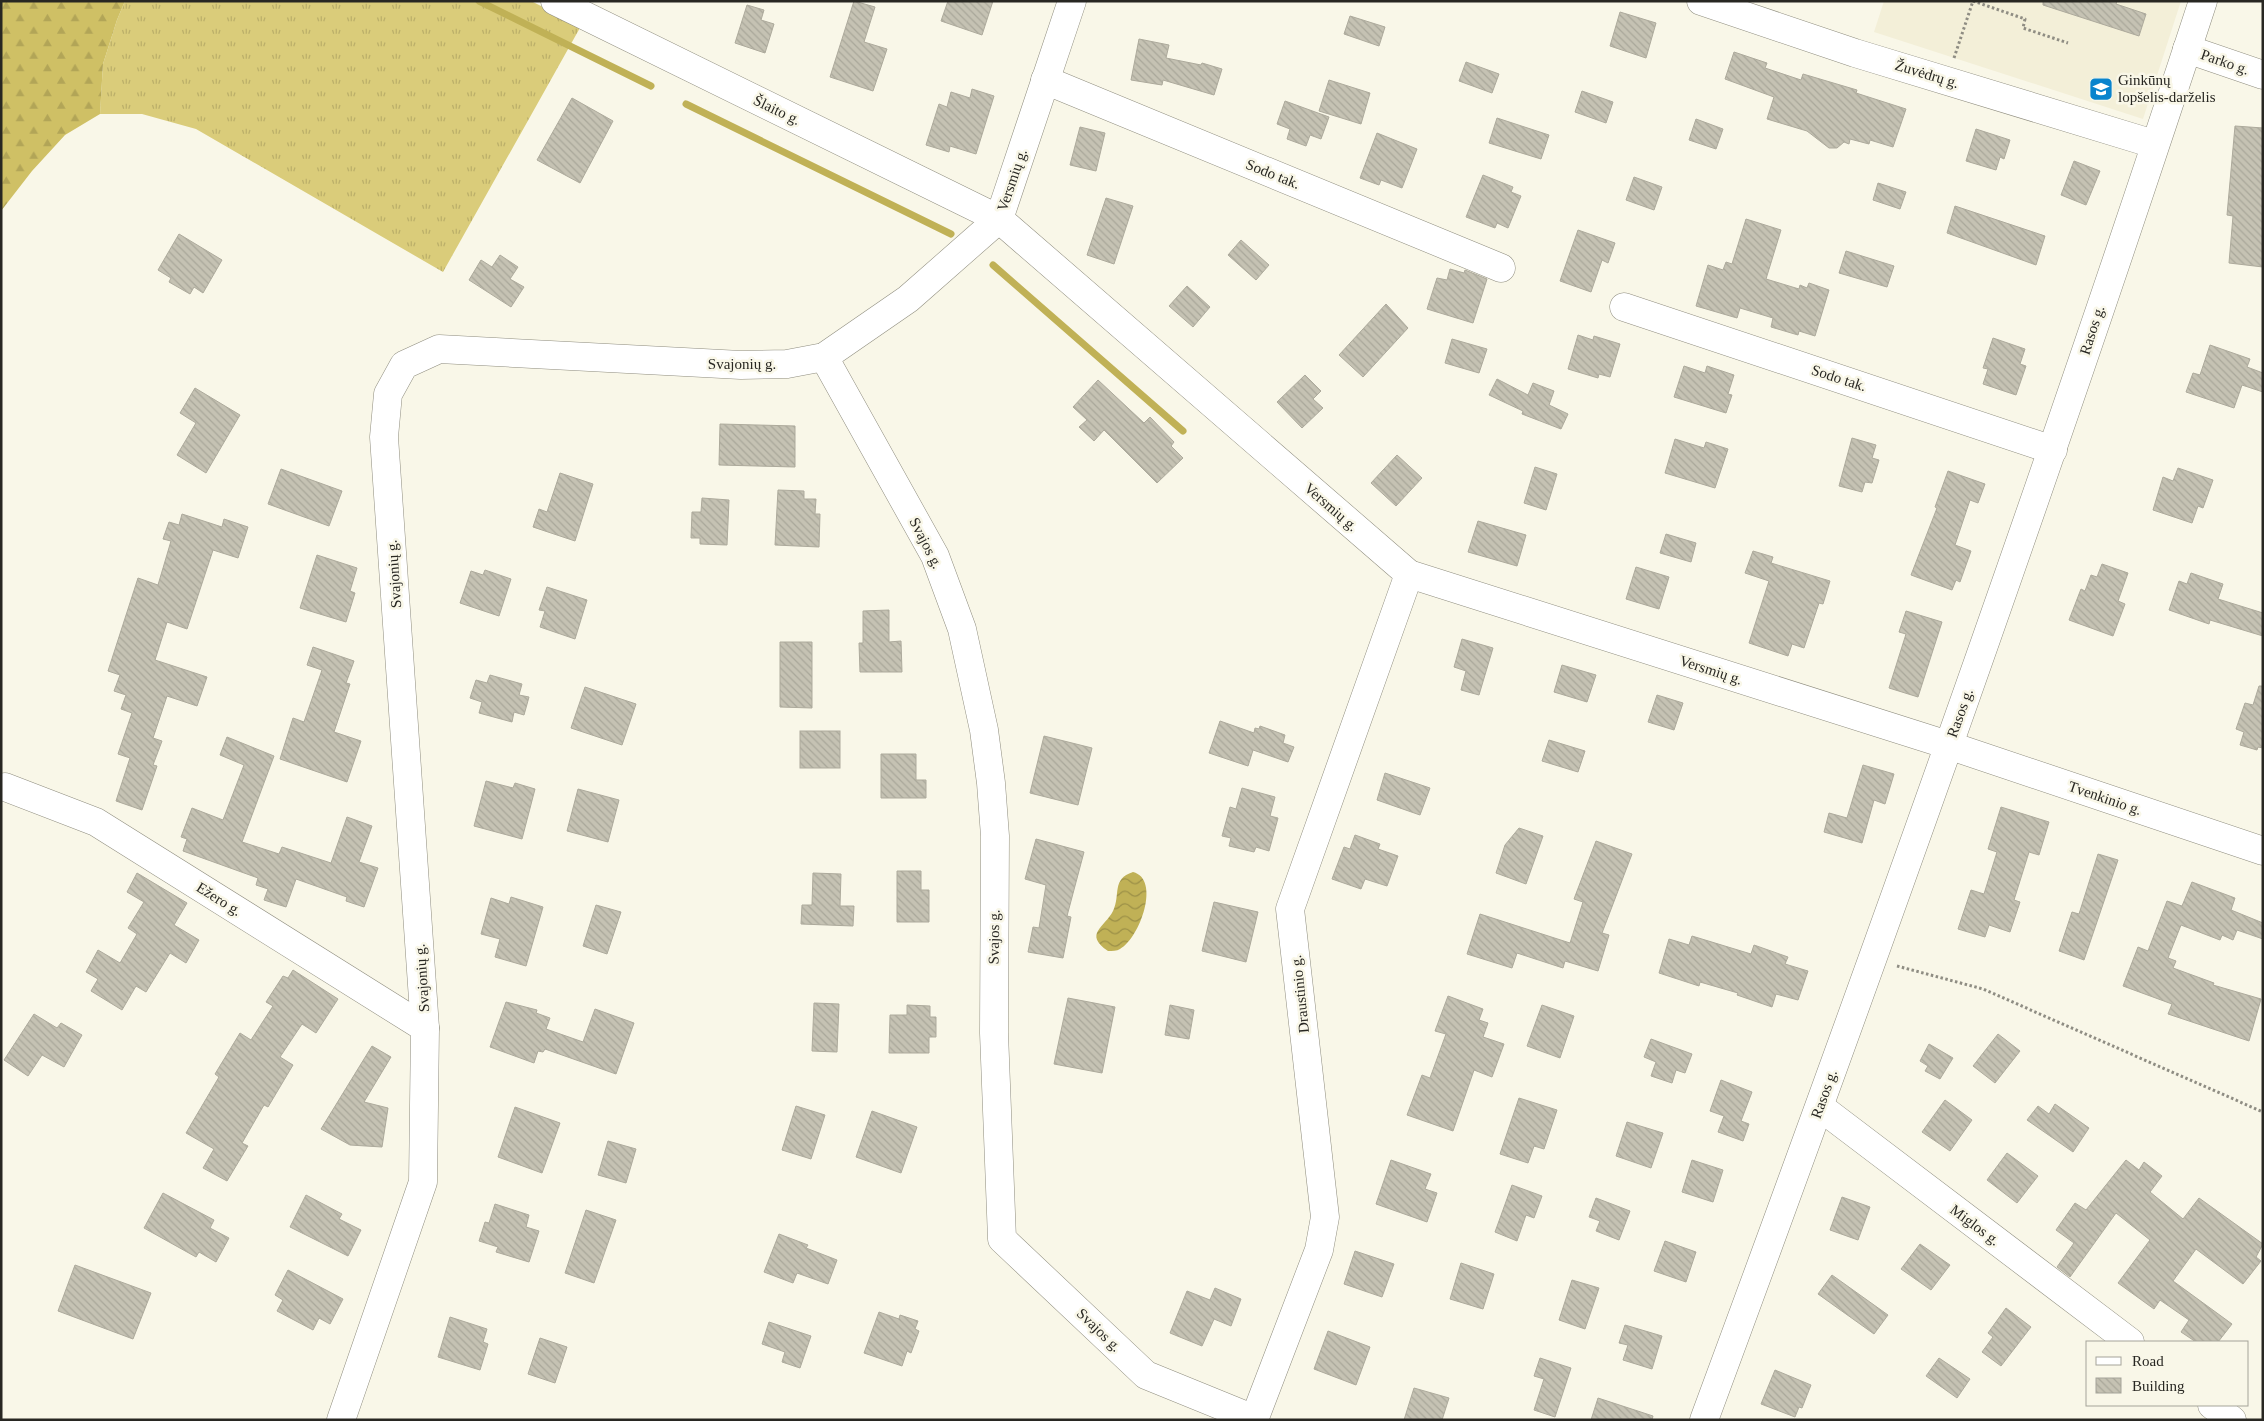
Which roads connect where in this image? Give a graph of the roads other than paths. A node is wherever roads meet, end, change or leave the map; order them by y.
1 (555, 1) edge
2 (1072, 1) edge
3 (1701, 1) edge
4 (2202, 1) edge
5 (2187, 49) junction
6 (2263, 75) edge
7 (1045, 80) junction
8 (2154, 144) junction
9 (999, 219) junction
10 (1501, 268) dead end
11 (1624, 307) dead end
12 (824, 357) junction
13 (2053, 450) junction
14 (1409, 574) junction
15 (1948, 745) junction
16 (5, 787) dead end
17 (2263, 851) edge
18 (425, 1028) junction
19 (1820, 1107) junction
20 (2129, 1341) edge
21 (2213, 1406) edge
22 (1254, 1419) edge
23 (342, 1420) edge
24 (1704, 1420) edge
25 (2232, 1420) edge

1 - 9 street, Šlaito g.
2 - 7 street, Versmių g.
3 - 8 street, Žuvėdrų g.
4 - 5 street, Rasos g.
5 - 6 street, Parko g.
5 - 8 street, Rasos g.
7 - 9 street, Versmių g.
7 - 10 street, Sodo tak.
8 - 13 street, Rasos g.
9 - 12 street, Svajonių g.
9 - 14 street, Versmių g.
11 - 13 street, Sodo tak.
12 - 18 street, Svajonių g.
12 - 22 street, Svajos g.
13 - 15 street, Rasos g.
14 - 15 street, Versmių g.
14 - 22 street, Draustinio g.
15 - 17 street, Tvenkinio g.
15 - 19 street, Rasos g.
16 - 18 street, Ežero g.
18 - 23 street, Svajonių g.
19 - 20 street, Miglos g.
19 - 24 street, Rasos g.
21 - 25 street

